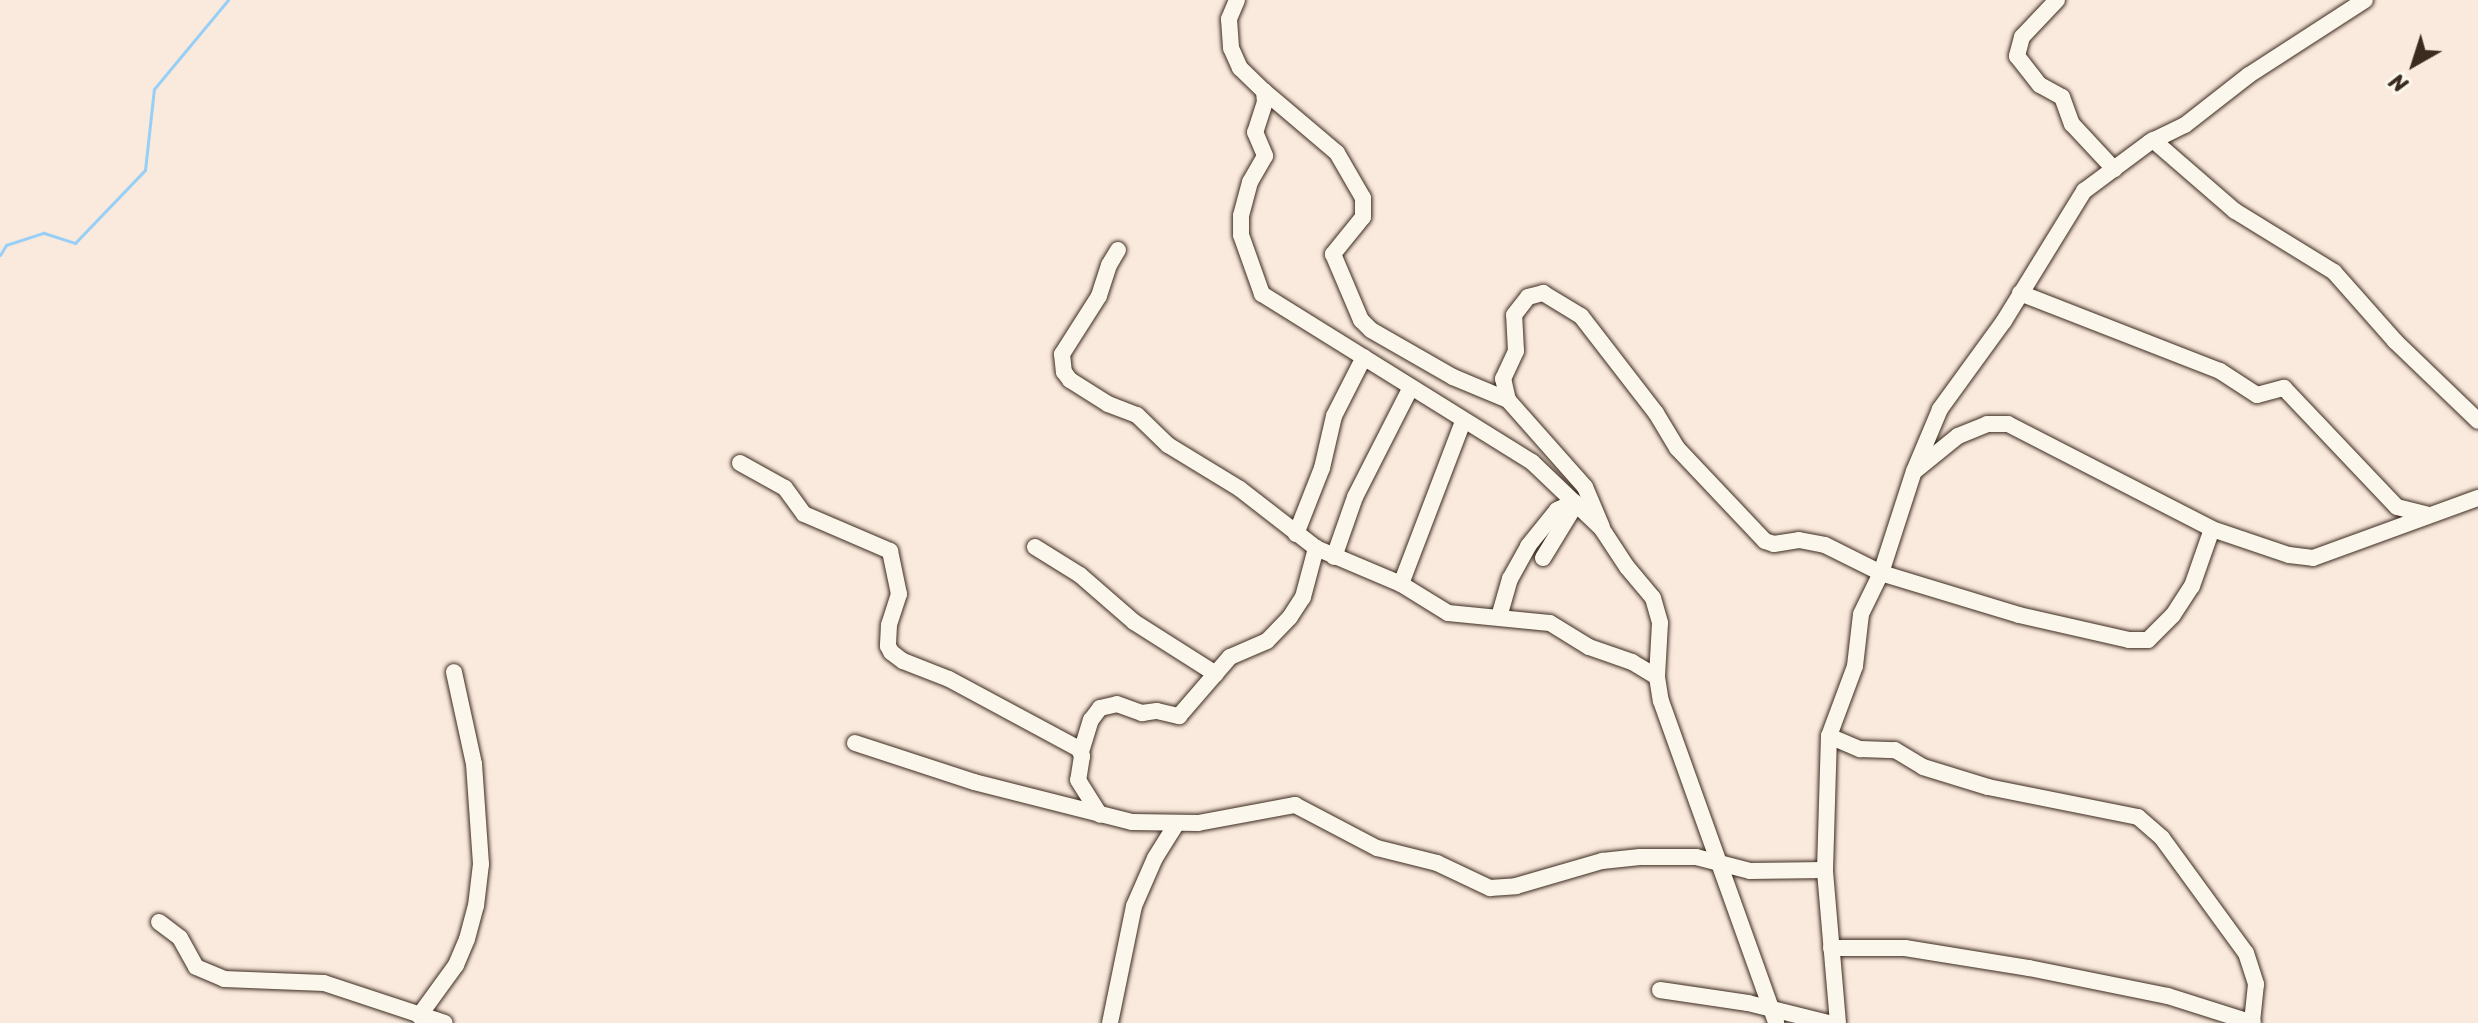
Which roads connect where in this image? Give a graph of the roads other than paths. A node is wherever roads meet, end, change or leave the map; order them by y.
1 (1237, 0) edge
2 (2057, 0) edge
3 (2357, 2) edge
4 (1264, 91) junction
5 (2153, 140) junction
6 (2114, 169) junction
7 (1118, 250) dead end
8 (2020, 293) junction
9 (1364, 357) junction
10 (1411, 387) junction
11 (1508, 400) junction
12 (2478, 421) edge
13 (1463, 422) junction
14 (740, 463) dead end
15 (1914, 471) junction
16 (2478, 498) edge
17 (1575, 503) junction
18 (2431, 515) junction
19 (1602, 529) junction
20 (2212, 529) junction
21 (1296, 534) junction
22 (1035, 547) dead end
23 (1316, 548) junction
24 (1334, 557) junction
25 (1543, 558) dead end
26 (1881, 573) junction
27 (1401, 584) junction
28 (1499, 617) junction
29 (454, 672) dead end
30 (1216, 674) junction
31 (1657, 677) junction
32 (1829, 736) junction
33 (855, 743) dead end
34 (1081, 752) junction
35 (1100, 815) junction
36 (1176, 825) junction
37 (1722, 862) junction
38 (1825, 870) junction
39 (159, 922) dead end
40 (1831, 948) junction
41 (1660, 990) dead end
42 (1837, 994) junction
43 (1773, 1015) edge
44 (419, 1016) junction
45 (445, 1023) edge
46 (1110, 1023) edge
47 (1829, 1023) edge
48 (1838, 1023) edge
49 (2253, 1023) edge

1 - 4 street
2 - 6 street
3 - 5 street
4 - 9 street
4 - 11 street
5 - 6 street
5 - 12 street
6 - 8 street
7 - 21 street
8 - 15 street
8 - 18 street
9 - 10 street
9 - 21 street
10 - 13 street
10 - 24 street
11 - 19 street
11 - 26 street
13 - 17 street
13 - 27 street
14 - 34 street
15 - 20 street
15 - 26 street
16 - 18 street
17 - 19 street
17 - 25 street
17 - 28 street
18 - 20 street
19 - 31 street
20 - 26 street
21 - 23 street
22 - 30 street
23 - 24 street
23 - 30 street
24 - 27 street
26 - 32 street
27 - 28 street
28 - 31 street
29 - 44 street
30 - 34 street
31 - 37 street
32 - 38 street
32 - 49 street
33 - 35 street
34 - 35 street
35 - 36 street
36 - 37 street
36 - 46 street
37 - 38 street
37 - 43 street
38 - 40 street
39 - 44 street
40 - 42 street
40 - 49 street
41 - 43 street
42 - 47 street
42 - 48 street
43 - 47 street
44 - 45 street

